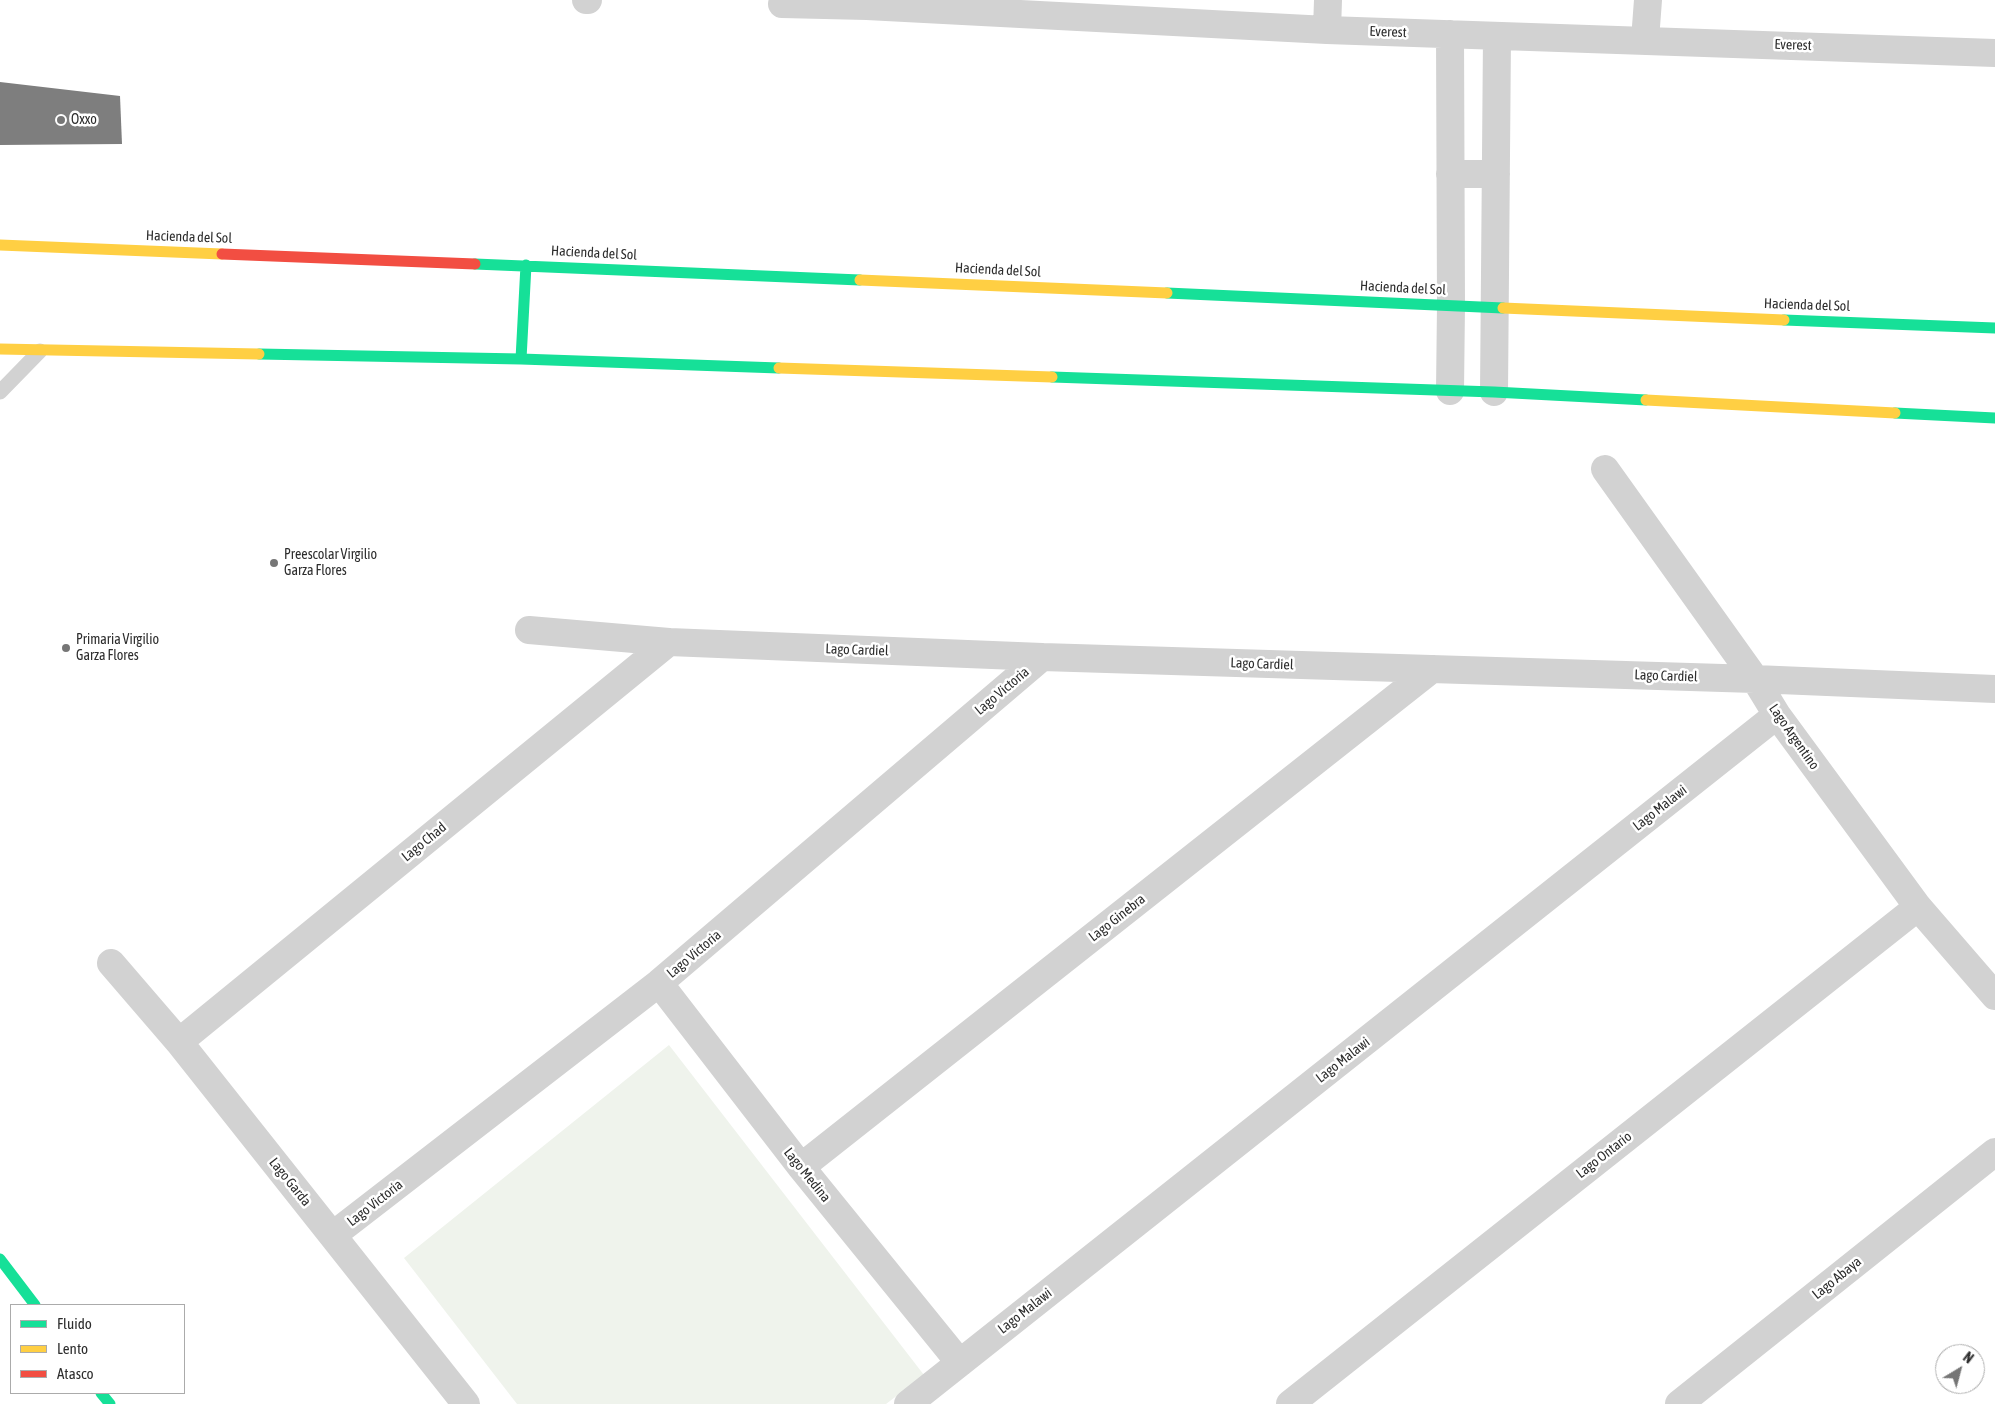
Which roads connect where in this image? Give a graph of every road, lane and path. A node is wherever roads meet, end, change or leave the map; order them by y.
1 (1328, 0) edge
2 (1648, 0) edge
3 (867, 3) edge
4 (782, 4) dead end
5 (1328, 30) junction
6 (1450, 34) junction
7 (1497, 36) junction
8 (1645, 40) junction
9 (1995, 53) edge
10 (1450, 174) junction
11 (1496, 174) junction
12 (0, 245) edge
13 (526, 265) junction
14 (1451, 305) junction
15 (1493, 308) junction
16 (1995, 328) edge
17 (0, 349) edge
18 (40, 351) junction
19 (521, 359) junction
20 (1450, 391) junction
21 (0, 392) edge
22 (1494, 392) junction
23 (1995, 418) edge
24 (1605, 468) dead end
25 (529, 630) dead end
26 (669, 642) junction
27 (1042, 657) junction
28 (1432, 669) junction
29 (1755, 678) junction
30 (1995, 689) edge
31 (1778, 715) junction
32 (1918, 906) junction
33 (111, 963) dead end
34 (659, 984) junction
35 (1995, 996) edge
36 (178, 1042) junction
37 (1995, 1152) edge
38 (801, 1167) junction
39 (333, 1235) junction
40 (0, 1259) edge
41 (34, 1304) edge
42 (960, 1363) junction
43 (102, 1394) edge
44 (110, 1404) edge
45 (465, 1404) edge
46 (908, 1404) edge
47 (1290, 1404) edge
48 (1679, 1404) edge

1 - 5 street
2 - 8 street
3 - 4 street, Everest
3 - 5 street, Everest
5 - 6 street, Everest
6 - 7 street, Everest
6 - 10 street
7 - 8 street, Everest
7 - 11 street
8 - 9 street, Everest
10 - 11 street
10 - 14 street
11 - 15 street
12 - 13 street, Hacienda del Sol
13 - 14 street, Hacienda del Sol
13 - 19 street
14 - 15 street, Hacienda del Sol
14 - 20 street
15 - 16 street, Hacienda del Sol
15 - 22 street
17 - 18 street
18 - 19 street
18 - 21 lane
19 - 20 street
20 - 22 street
22 - 23 street
24 - 29 street, Lago Argentino
25 - 26 street, Lago Cardiel
26 - 27 street, Lago Cardiel
26 - 36 street, Lago Chad
27 - 28 street, Lago Cardiel
27 - 34 street, Lago Victoria
28 - 29 street, Lago Cardiel
28 - 38 street, Lago Ginebra
29 - 30 street, Lago Cardiel
29 - 31 street, Lago Argentino
31 - 32 street, Lago Argentino
31 - 42 street, Lago Malawi
32 - 35 street, Lago Argentino
32 - 47 street, Lago Ontario
33 - 36 street, Lago Garda
34 - 38 street, Lago Medina
34 - 39 street, Lago Victoria
36 - 39 street, Lago Garda
37 - 48 street, Lago Abaya
38 - 42 street, Lago Medina
39 - 45 street, Lago Garda
40 - 41 street
42 - 46 street, Lago Malawi
43 - 44 street

